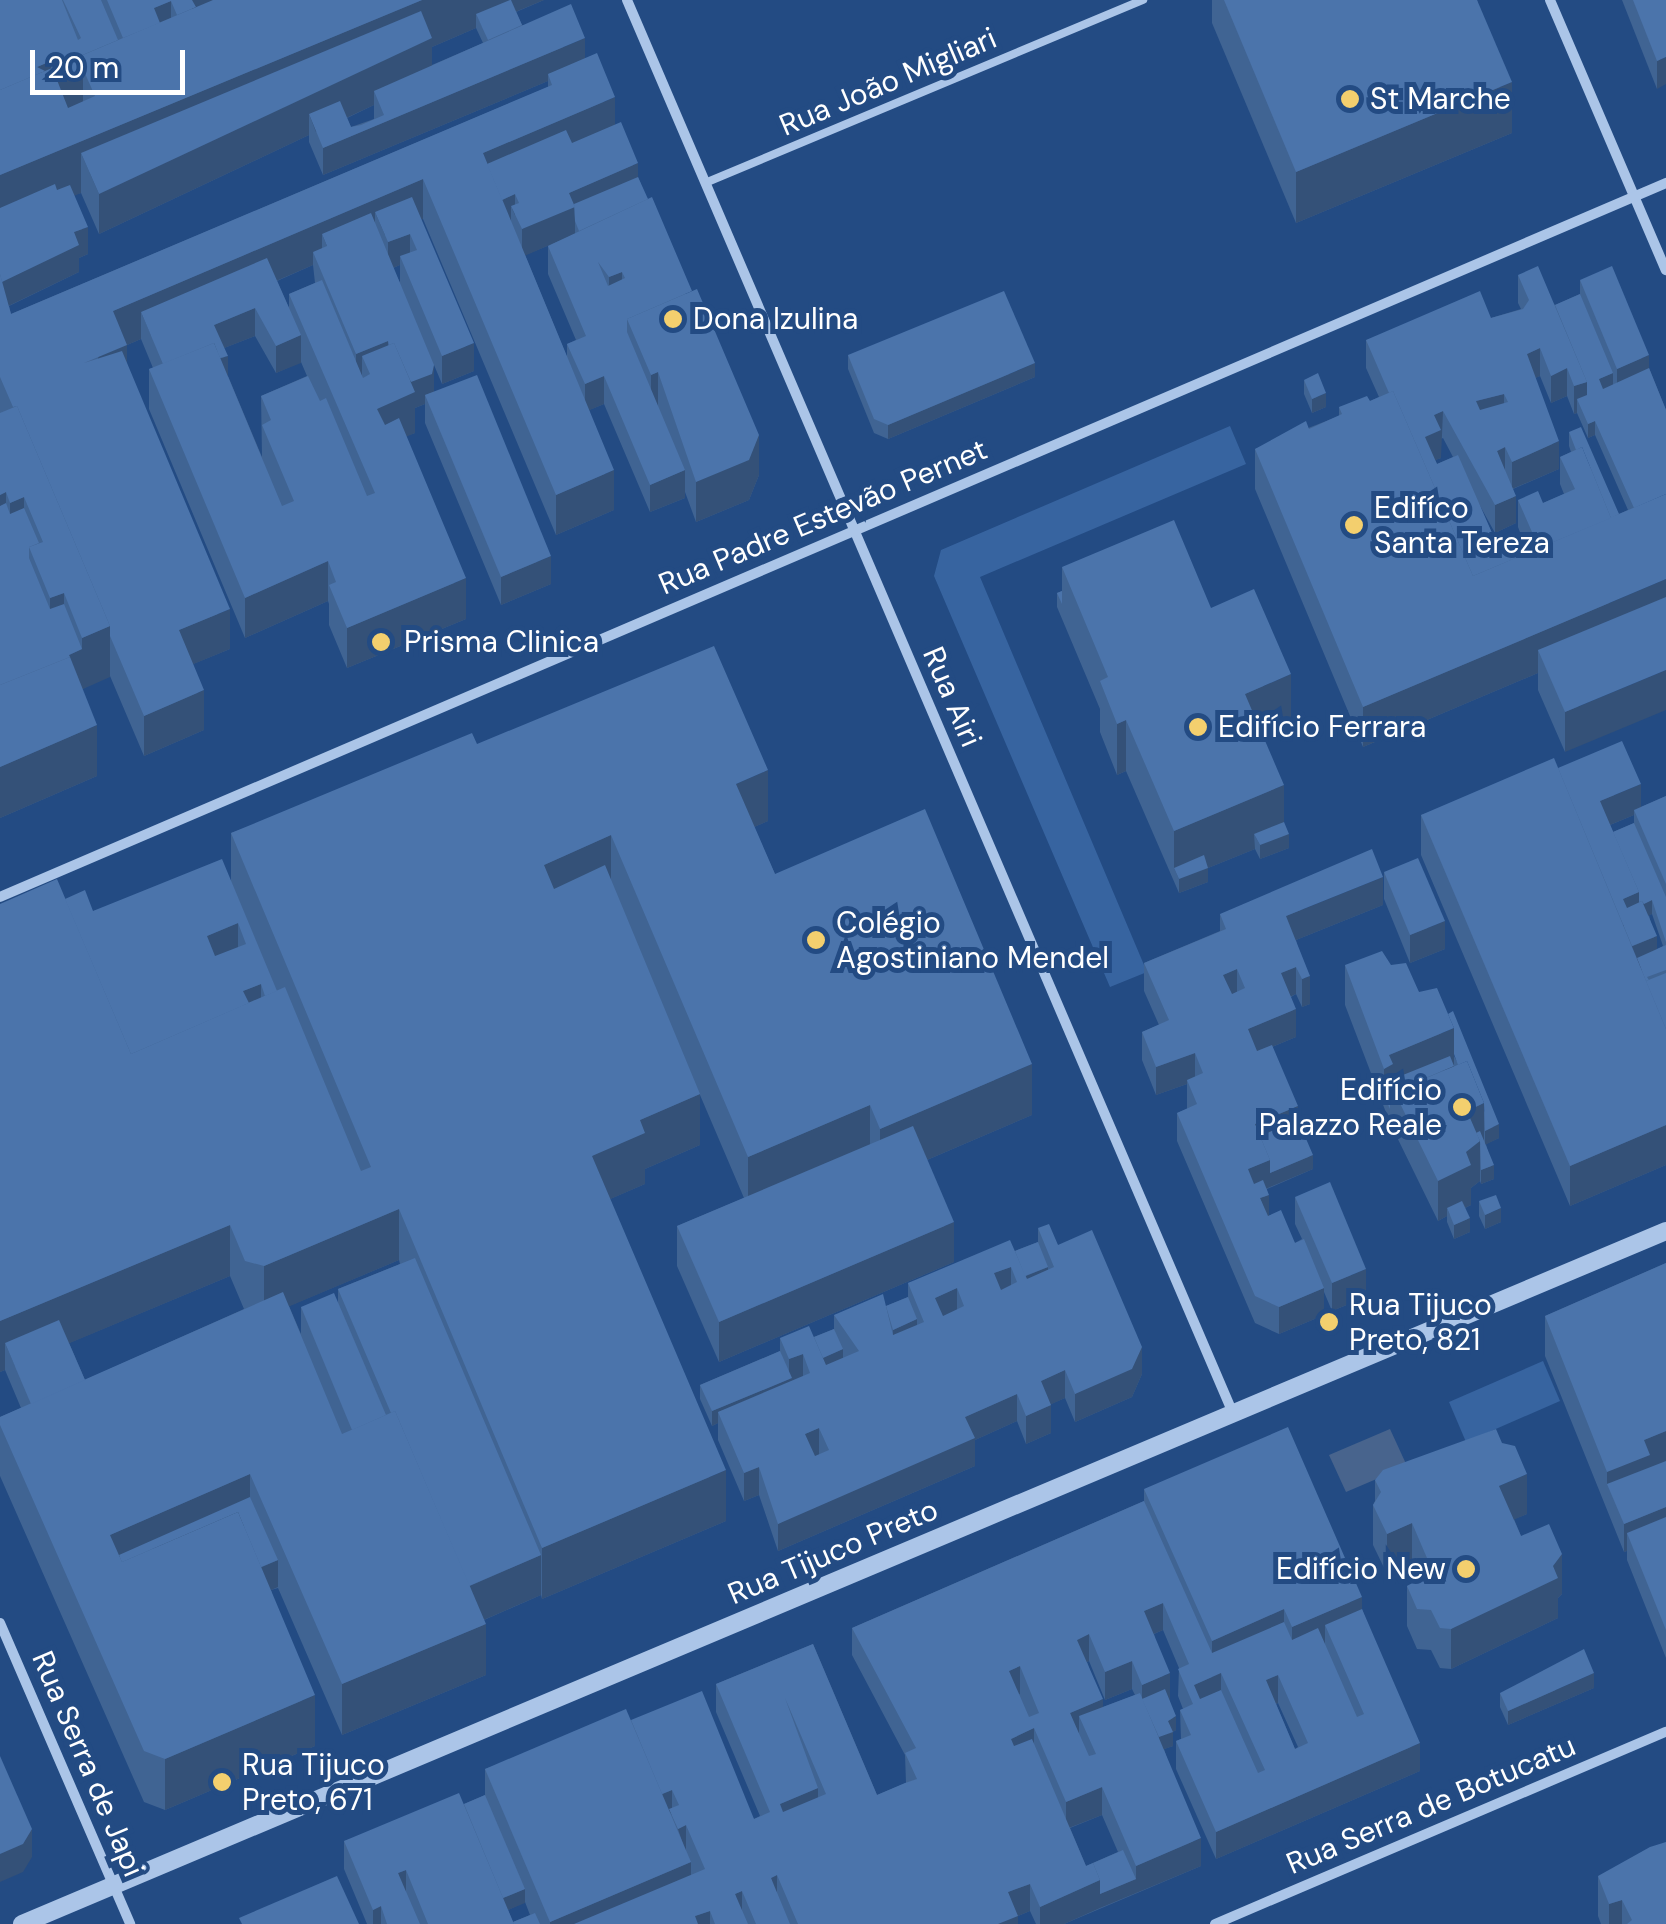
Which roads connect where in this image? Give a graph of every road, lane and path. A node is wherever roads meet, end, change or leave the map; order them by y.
1 (627, 0) edge
2 (1143, 0) edge
3 (1550, 0) edge
4 (1666, 182) edge
5 (704, 183) junction
6 (1633, 197) junction
7 (1666, 270) edge
8 (853, 531) junction
9 (0, 897) edge
10 (1666, 1232) edge
11 (1234, 1413) junction
12 (0, 1623) edge
13 (1666, 1732) edge
14 (113, 1885) junction
15 (22, 1924) edge
16 (130, 1924) edge
17 (1215, 1924) edge

1 - 5 street, Rua Airi
2 - 5 lane, Rua João Migliari
3 - 6 street
4 - 6 street, Rua Padre Estevão Pernet
5 - 8 street, Rua Airi
6 - 7 street
6 - 8 street, Rua Padre Estevão Pernet
8 - 9 street, Rua Padre Estevão Pernet
8 - 11 street, Rua Airi
10 - 11 street, Rua Tijuco Preto
11 - 14 street, Rua Tijuco Preto
12 - 14 street, Rua Serra de Japi
13 - 17 street, Rua Serra de Botucatu
14 - 15 street, Rua Tijuco Preto
14 - 16 street, Rua Serra de Japi

